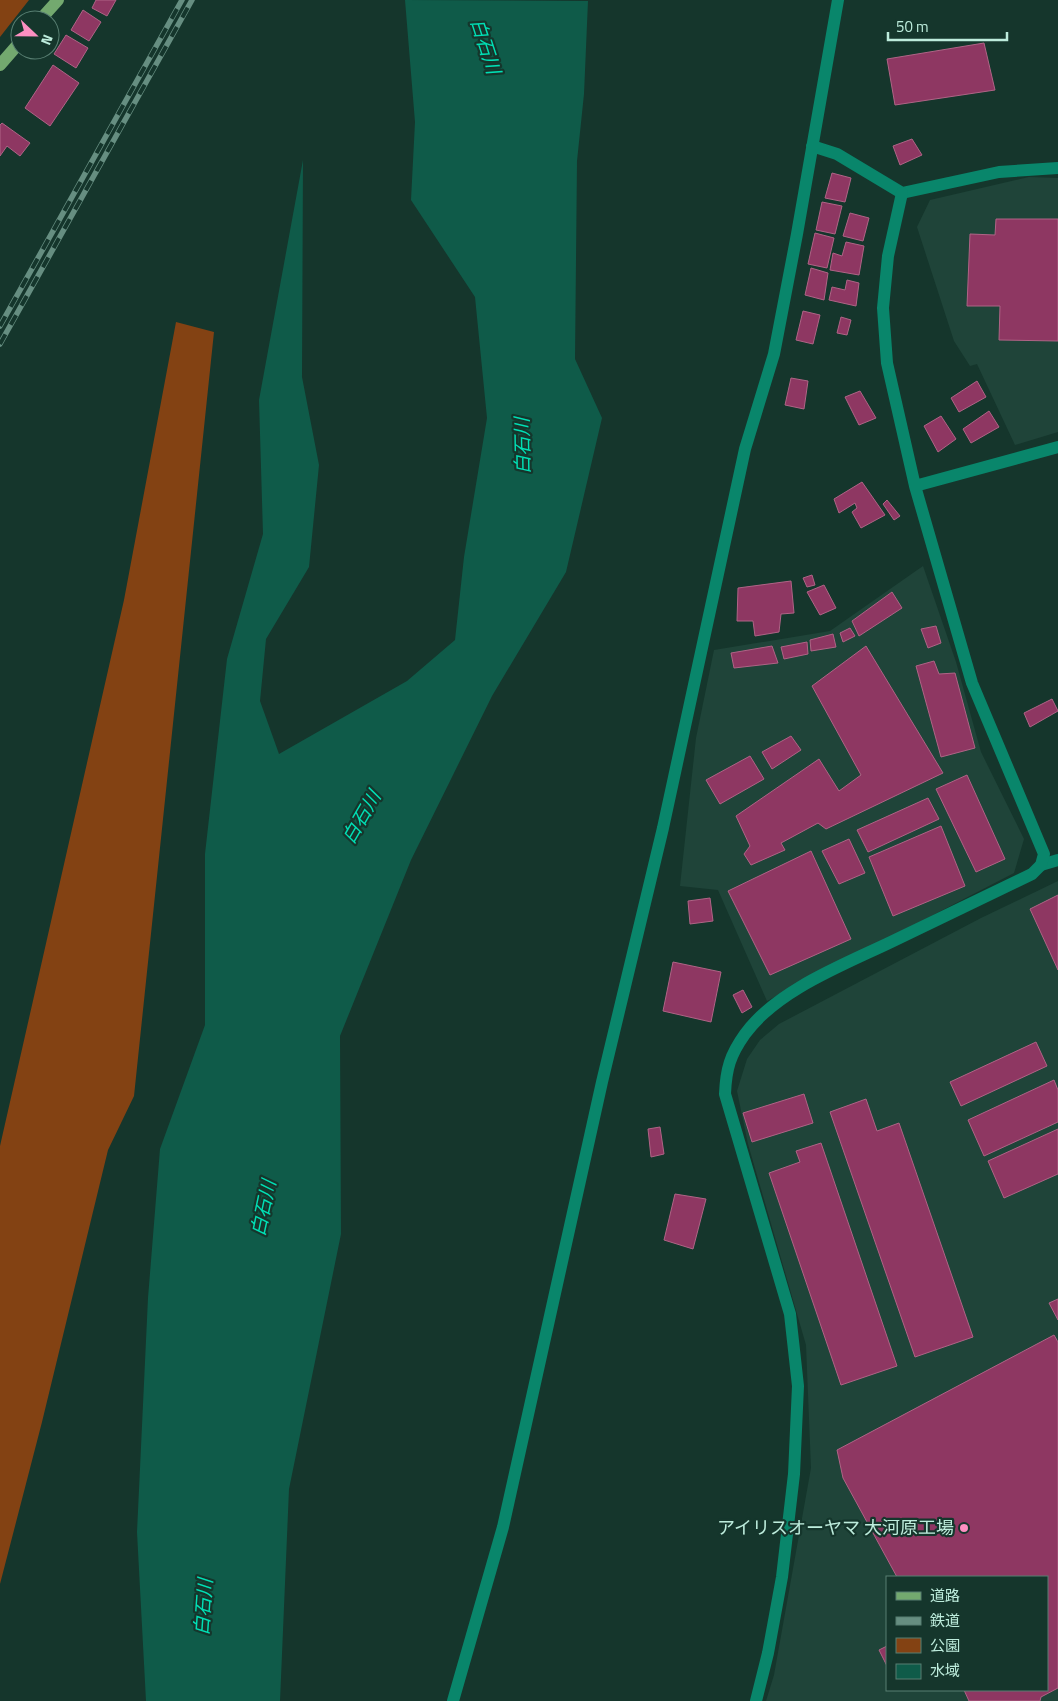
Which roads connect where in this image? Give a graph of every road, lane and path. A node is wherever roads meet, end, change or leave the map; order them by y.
1 (58, 0) edge
2 (838, 0) edge
3 (49, 10) edge
4 (10, 54) edge
5 (0, 65) edge
6 (812, 146) junction
7 (1058, 168) edge
8 (902, 193) junction
9 (1058, 447) edge
10 (915, 486) junction
11 (1058, 860) edge
12 (1041, 865) junction
13 (453, 1701) edge
14 (756, 1701) edge

1 - 3 main road
2 - 6 street
4 - 5 main road
6 - 8 street
6 - 13 street
7 - 8 street
8 - 10 street
9 - 10 street
10 - 12 street
11 - 12 street
12 - 14 street

